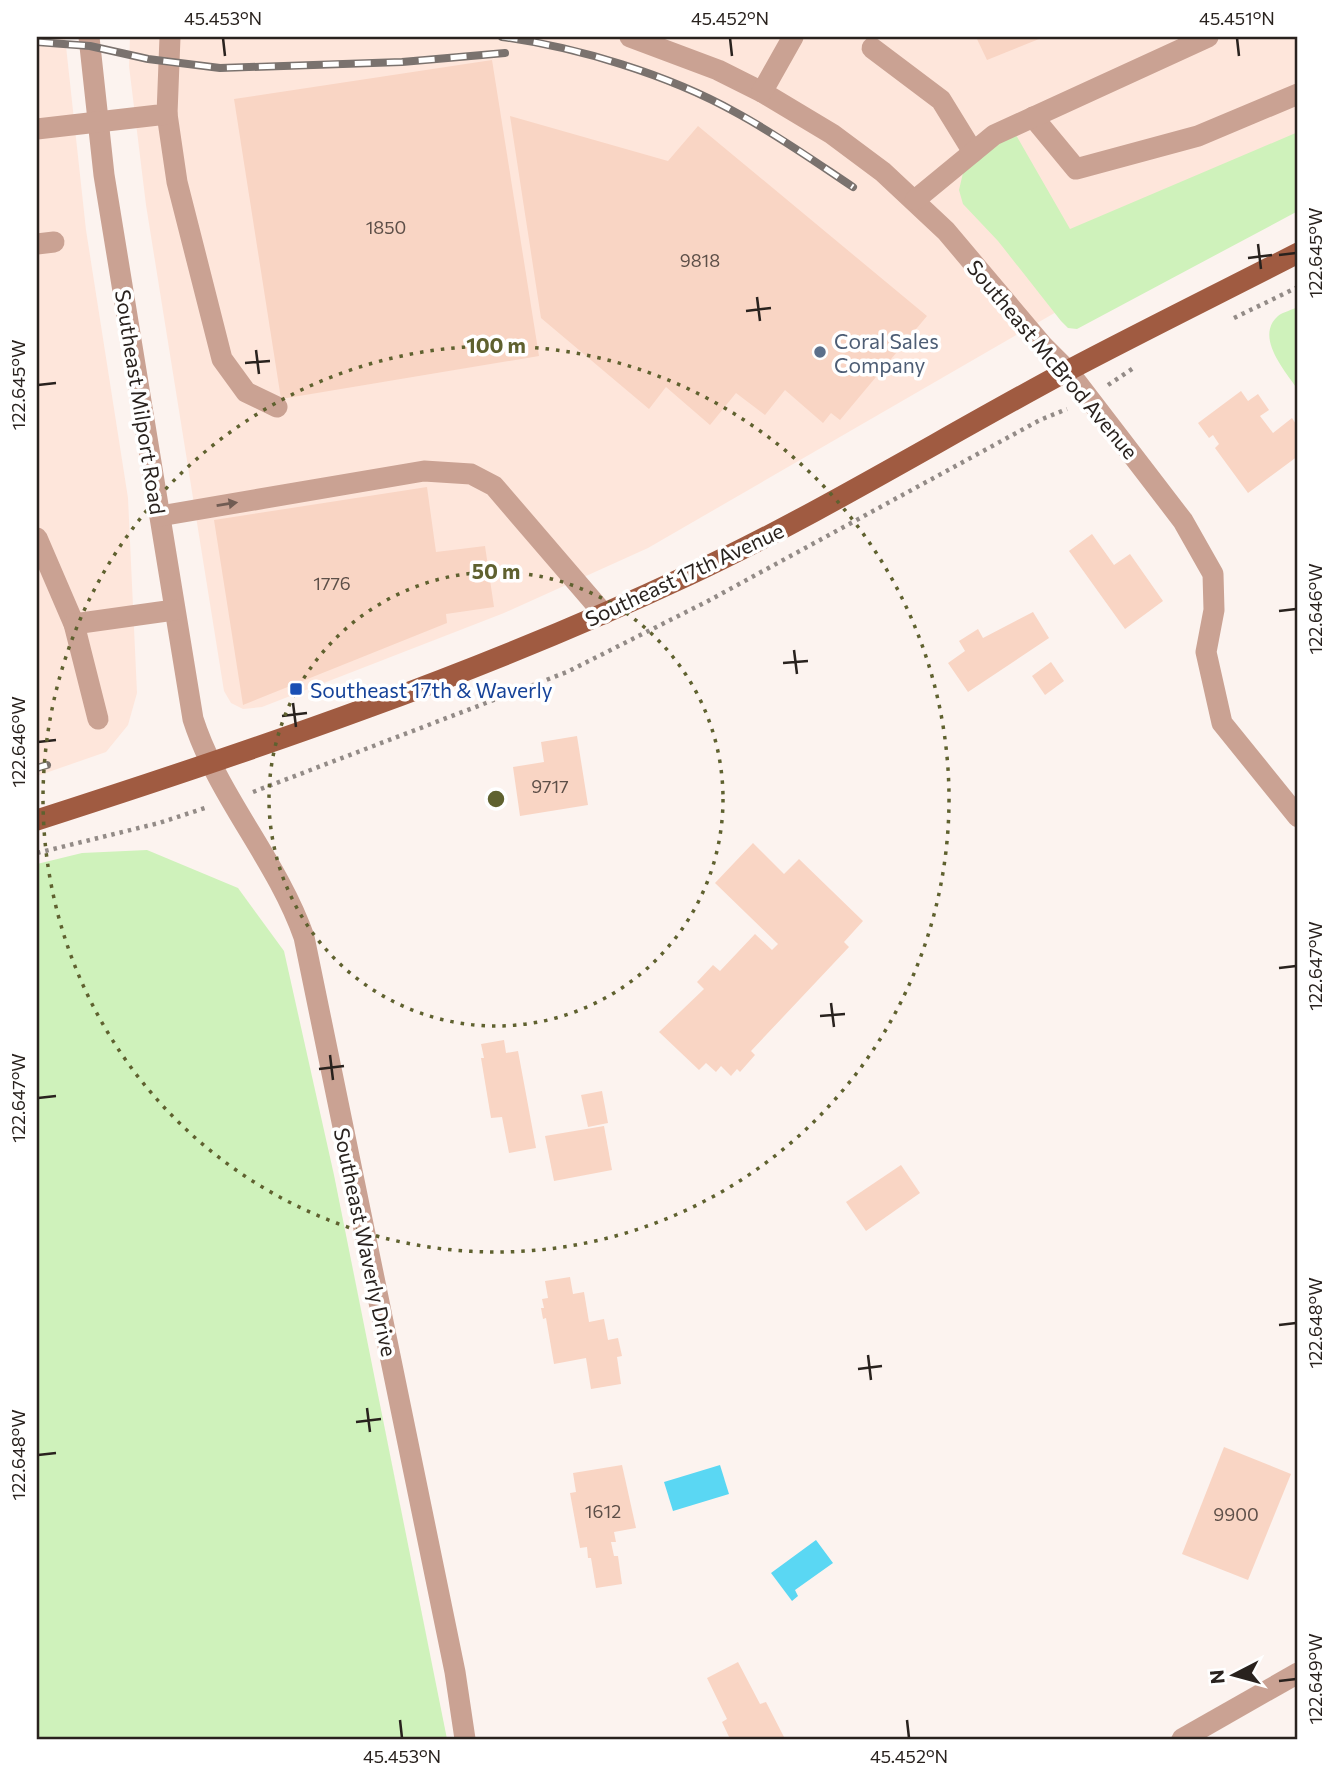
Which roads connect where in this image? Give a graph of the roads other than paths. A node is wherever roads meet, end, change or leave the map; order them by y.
1 (89, 37) edge
2 (170, 37) edge
3 (630, 37) edge
4 (793, 37) edge
5 (1208, 37) edge
6 (872, 48) dead end
7 (762, 92) junction
8 (1298, 94) edge
9 (167, 114) junction
10 (1033, 117) junction
11 (97, 121) junction
12 (37, 129) edge
13 (973, 152) junction
14 (915, 200) junction
15 (1298, 253) edge
16 (1069, 370) junction
17 (277, 407) dead end
18 (160, 516) junction
19 (37, 538) edge
20 (174, 610) junction
21 (604, 614) junction
22 (74, 624) junction
23 (98, 719) dead end
24 (212, 763) junction
25 (1298, 817) edge
26 (37, 820) edge
27 (1298, 1673) edge
28 (465, 1739) edge
29 (1182, 1739) edge

1 - 11 street, Southeast Milport Road
2 - 9 street
3 - 7 street, Southeast McBrod Avenue
4 - 7 street
5 - 10 street
6 - 13 street
7 - 14 street, Southeast McBrod Avenue
8 - 10 street
9 - 11 street
9 - 17 street
10 - 13 street
11 - 12 street
11 - 18 street, Southeast Milport Road
13 - 14 street
14 - 16 street, Southeast McBrod Avenue
15 - 16 main road, Southeast 17th Avenue
16 - 21 main road, Southeast 17th Avenue
16 - 25 street, Southeast McBrod Avenue
18 - 20 street, Southeast Milport Road
18 -> 21 street
19 - 22 street
20 - 22 street
20 - 24 street, Southeast Milport Road
21 - 24 main road, Southeast 17th Avenue
22 - 23 street
24 - 26 main road, Southeast 17th Avenue
24 - 28 street, Southeast Waverly Drive
27 - 29 street

